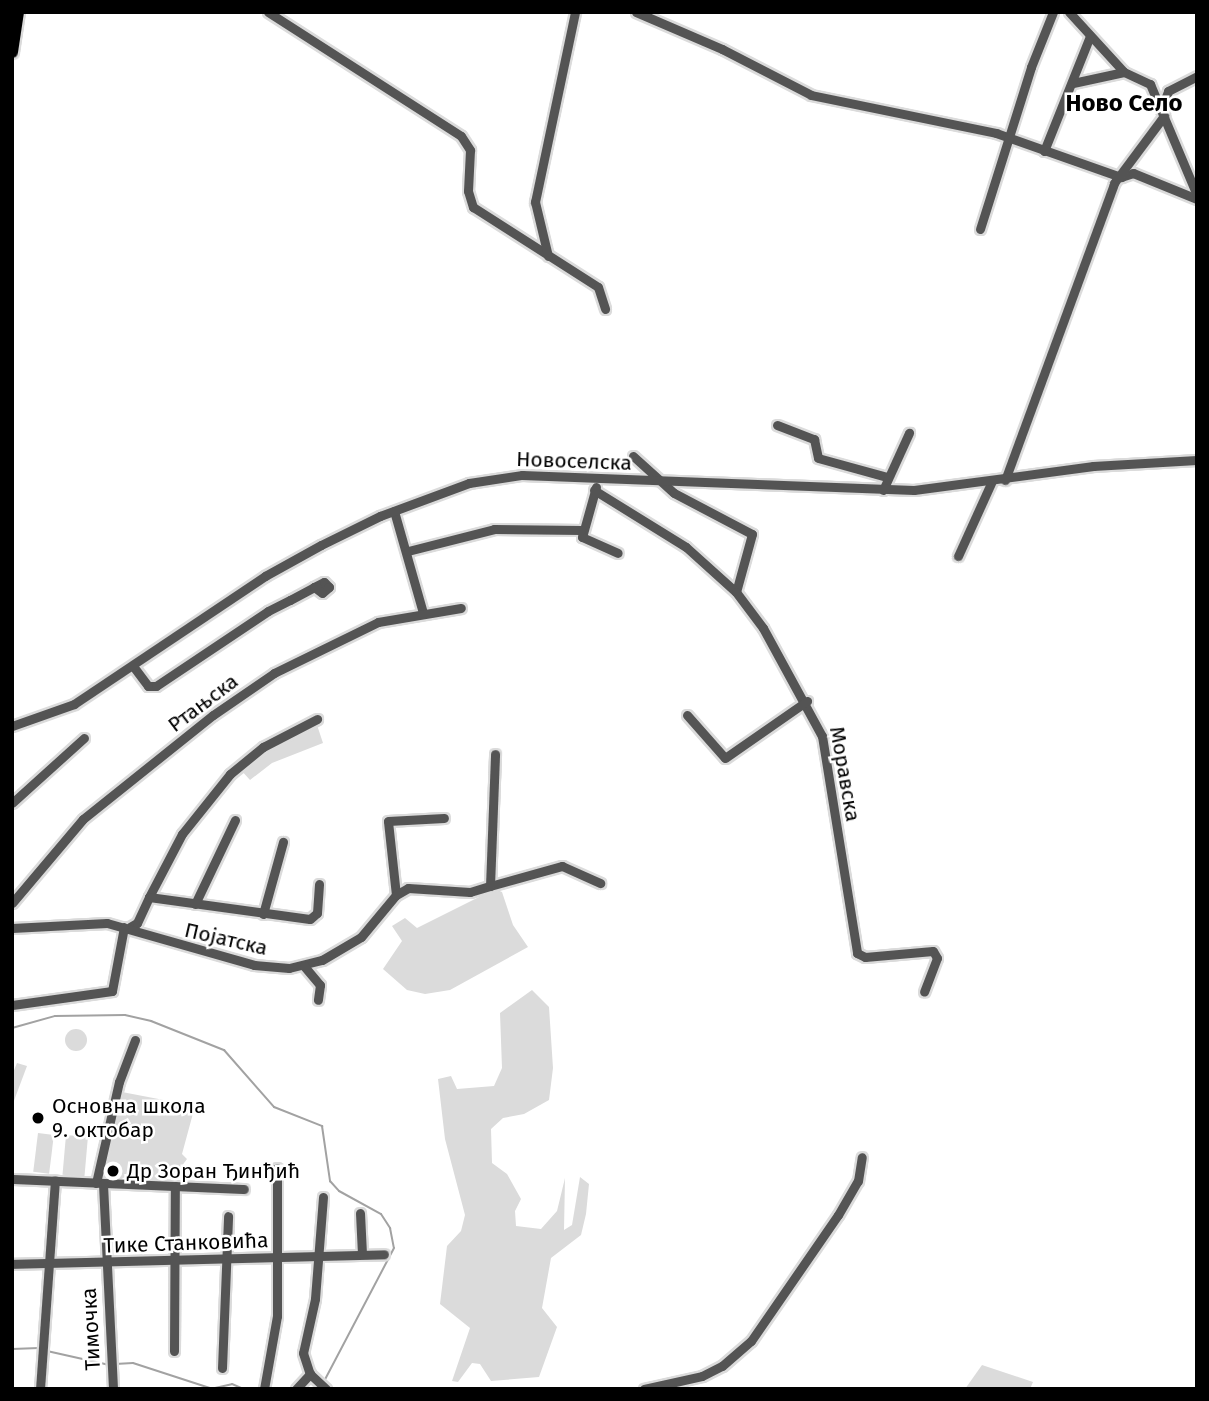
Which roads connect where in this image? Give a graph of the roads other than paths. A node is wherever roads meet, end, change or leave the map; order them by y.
1 (18, 12) edge
2 (268, 12) edge
3 (575, 12) edge
4 (636, 12) edge
5 (1054, 12) edge
6 (1069, 12) edge
7 (1090, 36) junction
8 (12, 52) edge
9 (1124, 72) junction
10 (1197, 76) edge
11 (1073, 83) junction
12 (1163, 111) junction
13 (1011, 138) junction
14 (1044, 151) junction
15 (1121, 177) junction
16 (1197, 197) edge
17 (980, 229) dead end
18 (548, 256) junction
19 (605, 309) dead end
20 (777, 425) dead end
21 (909, 433) dead end
22 (633, 456) dead end
23 (1197, 460) edge
24 (887, 477) junction
25 (1005, 480) junction
26 (661, 481) junction
27 (992, 481) junction
28 (596, 485) junction
29 (883, 490) junction
30 (394, 511) junction
31 (581, 530) junction
32 (408, 551) junction
33 (618, 553) dead end
34 (958, 556) dead end
35 (314, 587) dead end
36 (736, 592) junction
37 (461, 608) dead end
38 (423, 613) junction
39 (133, 666) junction
40 (807, 701) junction
41 (687, 715) dead end
42 (317, 719) dead end
43 (12, 726) edge
44 (84, 738) dead end
45 (495, 754) dead end
46 (12, 803) edge
47 (444, 818) dead end
48 (234, 820) dead end
49 (283, 842) dead end
50 (600, 883) dead end
51 (318, 884) dead end
52 (489, 887) junction
53 (396, 895) junction
54 (149, 897) junction
55 (12, 903) edge
56 (195, 904) junction
57 (263, 914) junction
58 (127, 927) junction
59 (12, 928) edge
60 (304, 966) junction
61 (924, 992) dead end
62 (318, 1000) dead end
63 (12, 1005) edge
64 (135, 1040) dead end
65 (862, 1157) dead end
66 (277, 1168) dead end
67 (12, 1179) edge
68 (55, 1181) junction
69 (100, 1184) junction
70 (175, 1186) junction
71 (244, 1189) dead end
72 (323, 1197) dead end
73 (360, 1213) dead end
74 (228, 1216) dead end
75 (362, 1254) junction
76 (384, 1254) dead end
77 (320, 1255) junction
78 (280, 1256) junction
79 (229, 1258) junction
80 (175, 1261) junction
81 (106, 1263) junction
82 (12, 1264) edge
83 (49, 1266) junction
84 (174, 1351) dead end
85 (222, 1368) dead end
86 (313, 1377) junction
87 (325, 1388) edge
88 (40, 1389) edge
89 (113, 1389) edge
90 (264, 1389) edge
91 (296, 1389) edge
92 (644, 1389) edge

1 - 8 main road
2 - 18 street
3 - 18 street
4 - 13 street
5 - 13 street
6 - 7 street
7 - 9 street
7 - 11 street
9 - 11 street
9 - 12 street
10 - 12 street
11 - 14 street
12 - 15 street
12 - 16 street
13 - 14 street
13 - 17 street
14 - 15 street
15 - 16 street
15 - 25 street
18 - 19 street
20 - 24 street
21 - 24 street
22 - 26 street
23 - 25 street, Новоселска
24 - 29 street
25 - 27 street, Новоселска
26 - 28 street, Новоселска
26 - 29 street, Новоселска
26 - 36 street
27 - 29 street, Новоселска
27 - 34 street
28 - 30 street, Новоселска
28 - 31 street
28 - 36 street, Моравска
30 - 32 street
30 - 39 street, Новоселска
31 - 32 street
31 - 33 street
32 - 38 street
35 - 39 street
36 - 40 street, Моравска
37 - 38 street, Ртањска
38 - 55 street, Ртањска
39 - 43 street, Новоселска
40 - 41 street
40 - 61 street, Моравска
42 - 54 street
44 - 46 street
45 - 52 street
47 - 53 street
48 - 56 street
49 - 57 street
50 - 52 street
51 - 57 street
52 - 53 street
53 - 60 street, Појатска
54 - 56 street
54 - 58 street
56 - 57 street
58 - 59 street, Појатска
58 - 60 street, Појатска
58 - 63 street
60 - 62 street
64 - 69 street, Тимочка
65 - 92 street
66 - 78 street
67 - 68 street
68 - 69 street
68 - 83 street
69 - 70 street
69 - 81 street, Тимочка
70 - 71 street
70 - 80 street
72 - 77 street
73 - 75 street
74 - 79 street
75 - 76 street, Тике Станковића
75 - 77 street, Тике Станковића
77 - 78 street, Тике Станковића
77 - 86 street
78 - 79 street, Тике Станковића
78 - 90 street
79 - 80 street, Тике Станковића
79 - 85 street
80 - 81 street, Тике Станковића
80 - 84 street
81 - 83 street, Тике Станковића
81 - 89 street, Тимочка
82 - 83 street, Тике Станковића
83 - 88 street
86 - 87 street
86 - 91 street

